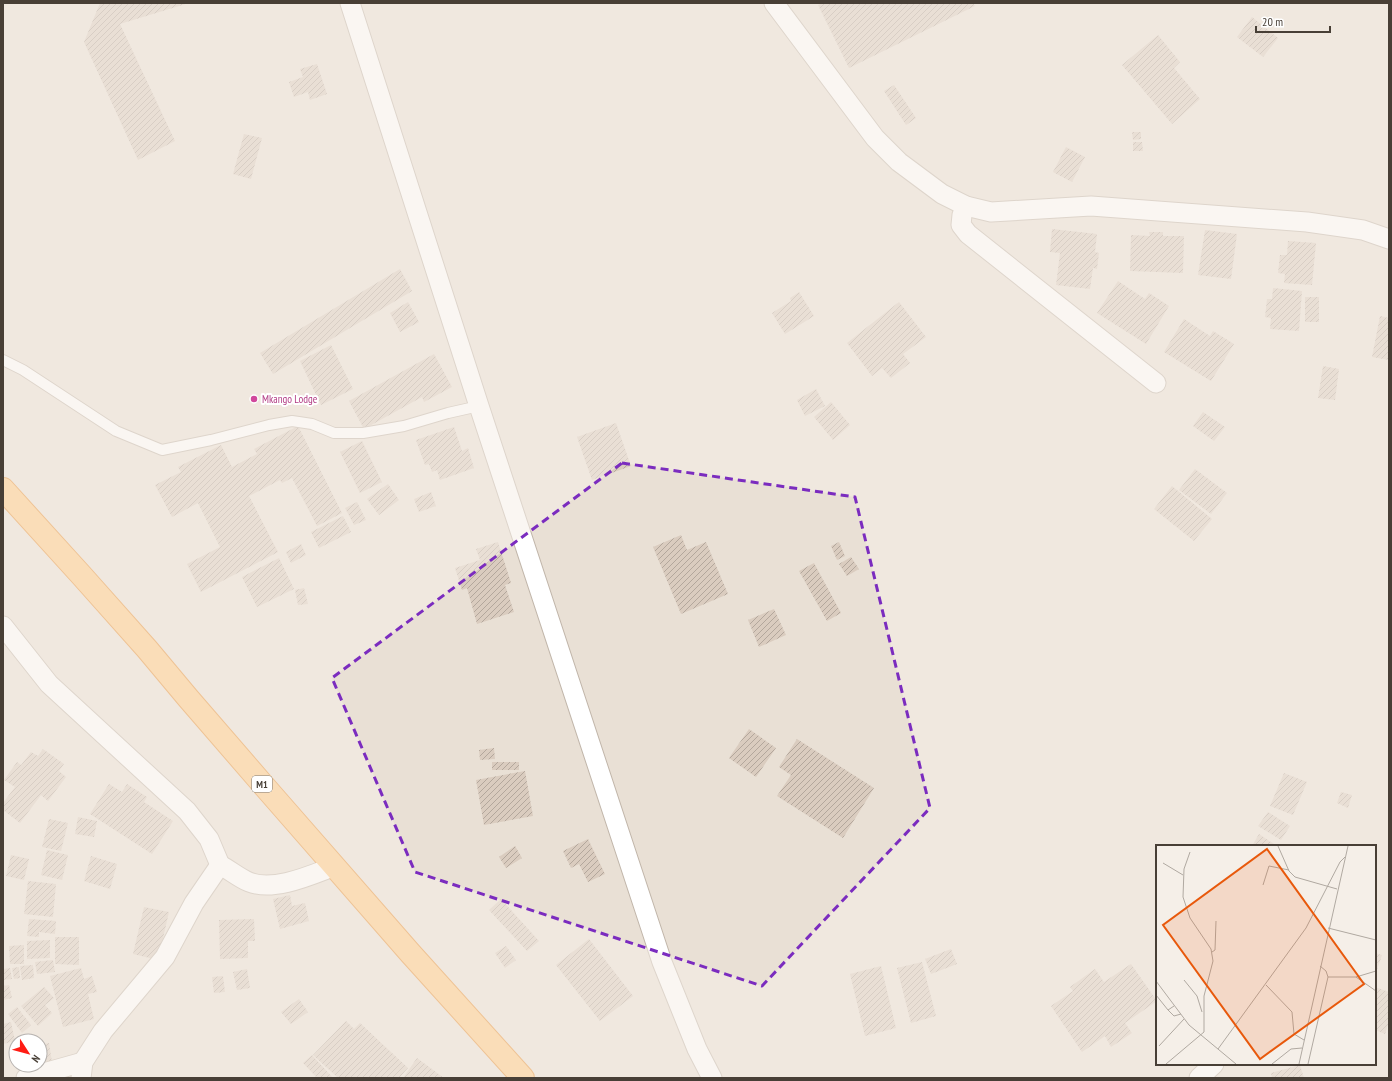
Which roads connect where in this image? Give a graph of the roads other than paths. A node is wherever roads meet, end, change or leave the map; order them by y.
1 (350, 3) edge
2 (774, 3) edge
3 (966, 206) junction
4 (1389, 239) edge
5 (3, 360) edge
6 (1156, 383) dead end
7 (480, 406) junction
8 (3, 489) edge
9 (3, 626) edge
10 (220, 864) junction
11 (335, 866) junction
12 (1213, 1065) edge
13 (82, 1070) edge
14 (26, 1078) edge
15 (523, 1078) edge
16 (712, 1078) edge
17 (1199, 1078) edge

1 - 7 street
2 - 3 street
3 - 4 street
3 - 6 street
5 - 7 lane
7 - 16 street
8 - 11 highway, M1
9 - 10 street
10 - 11 street
10 - 13 street
11 - 15 highway, M1
12 - 17 street
13 - 14 street

